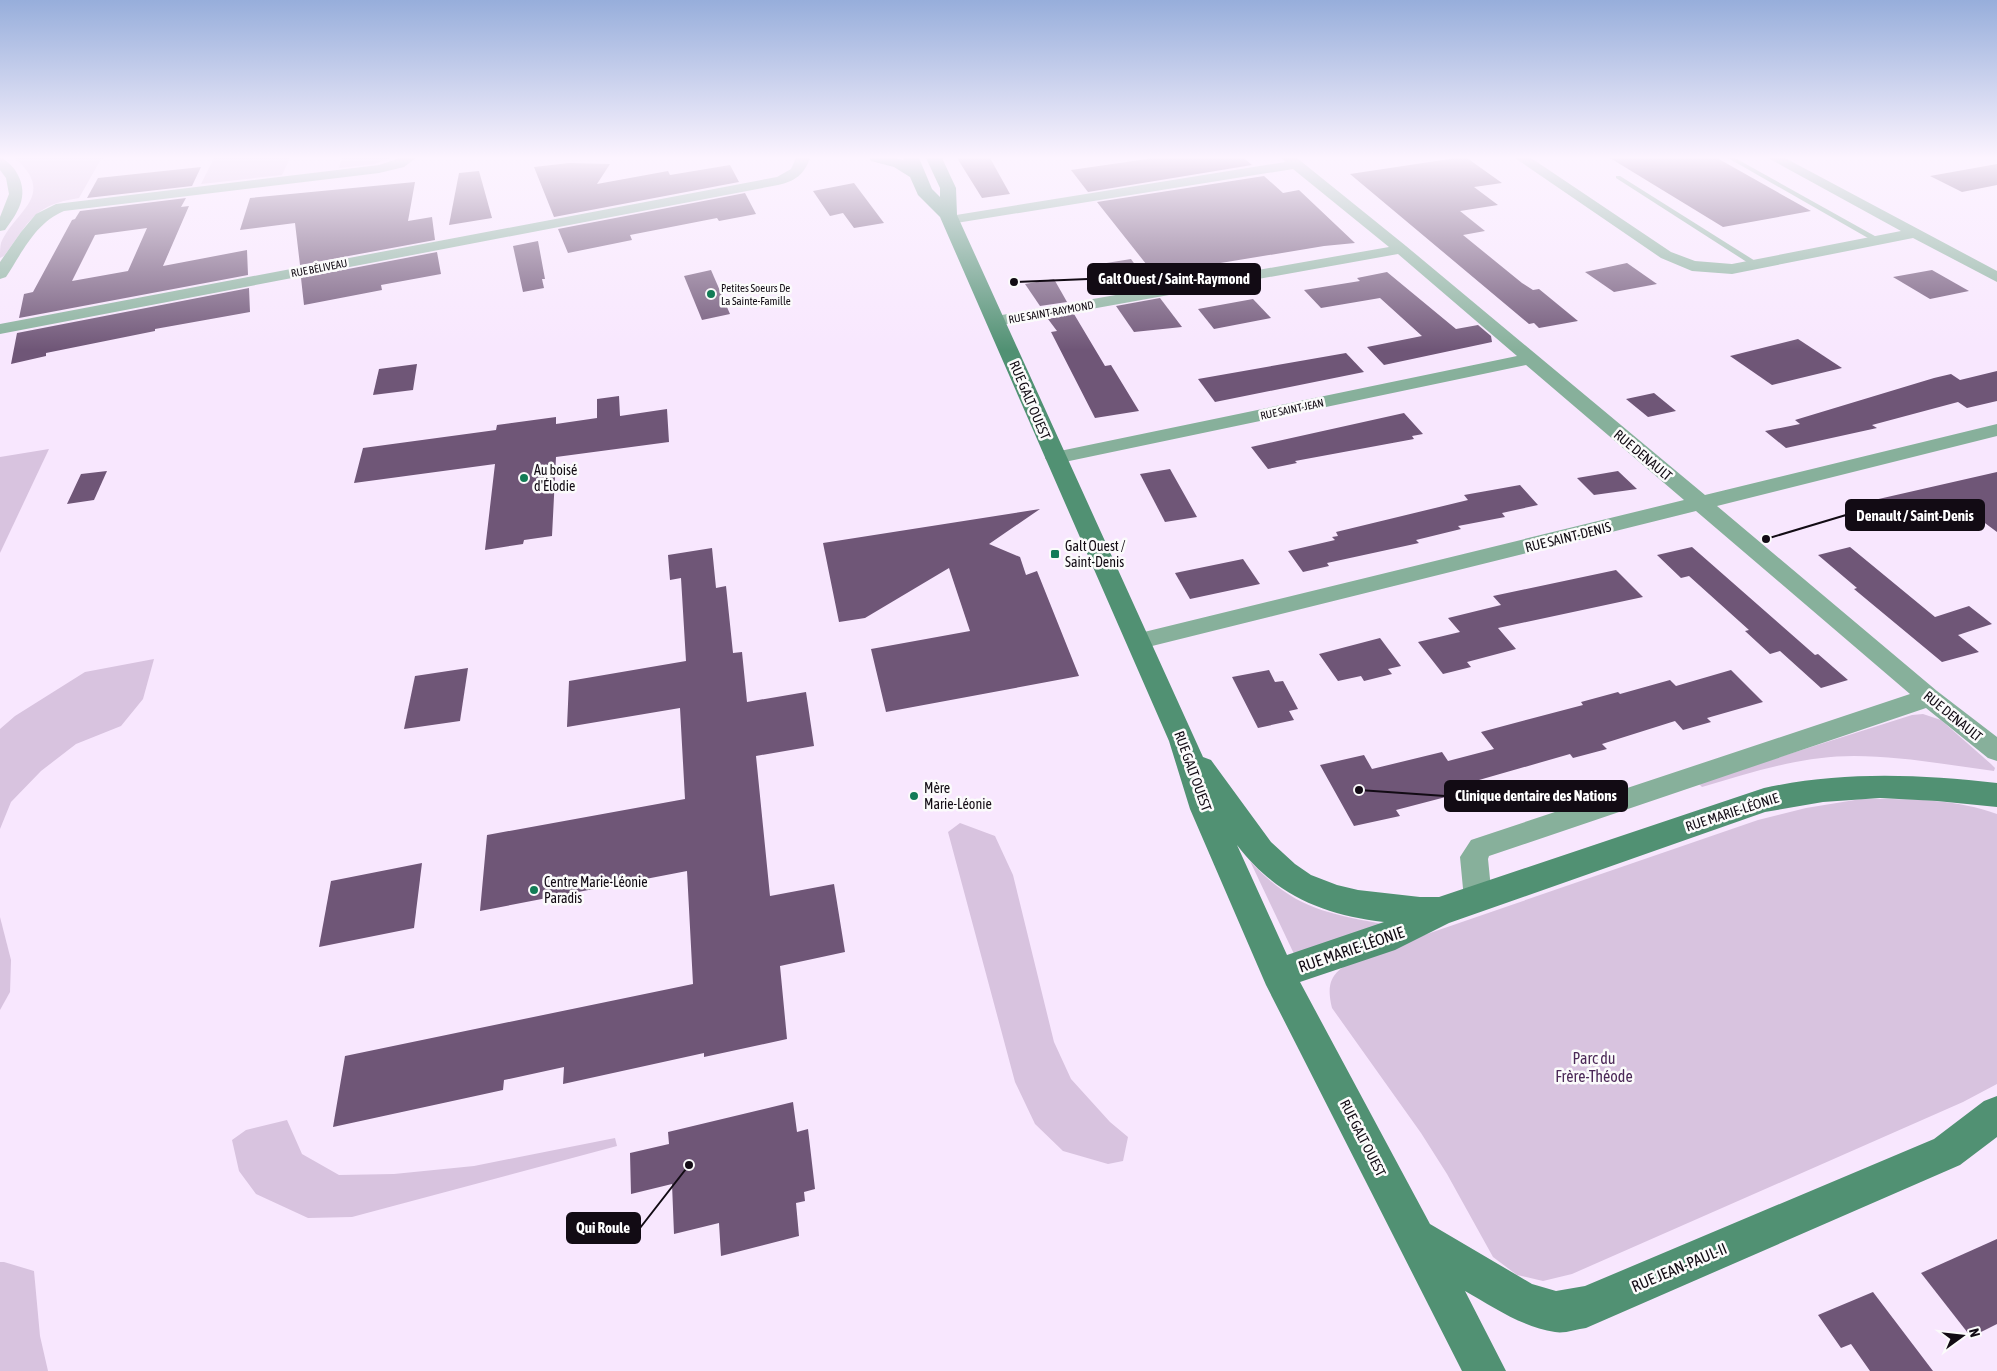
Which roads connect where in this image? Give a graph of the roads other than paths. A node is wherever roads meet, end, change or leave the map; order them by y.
1 (37, 222) edge
2 (562, 222) edge
3 (951, 222) edge
4 (1368, 222) edge
5 (1617, 222) edge
6 (1689, 222) edge
7 (1846, 222) edge
8 (1894, 222) edge
9 (1915, 233) junction
10 (1878, 240) junction
11 (1401, 249) junction
12 (1756, 264) junction
13 (2, 268) edge
14 (1997, 277) edge
15 (996, 321) junction
16 (0, 329) edge
17 (1529, 359) junction
18 (1997, 430) edge
19 (1055, 458) junction
20 (1701, 504) junction
21 (1140, 642) junction
22 (1928, 697) junction
23 (1183, 741) junction
24 (1997, 752) edge
25 (1997, 795) edge
26 (1478, 899) junction
27 (1438, 912) junction
28 (1278, 974) junction
29 (1997, 1114) edge
30 (1997, 1131) edge
31 (1948, 1152) junction
32 (1415, 1238) junction
33 (1485, 1371) edge

1 - 13 street
2 - 16 street, RUE BÉLIVEAU
3 - 15 main road, RUE GALT OUEST
4 - 11 street, RUE DENAULT
5 - 12 street
6 - 12 lane
7 - 10 lane
8 - 9 street
9 - 10 street
9 - 14 street
10 - 12 street
11 - 15 street, RUE SAINT-RAYMOND
11 - 17 street, RUE DENAULT
15 - 19 main road, RUE GALT OUEST
17 - 19 street, RUE SAINT-JEAN
17 - 20 street, RUE DENAULT
18 - 20 street, RUE SAINT-DENIS
19 - 21 main road, RUE GALT OUEST
20 - 21 street, RUE SAINT-DENIS
20 - 22 street, RUE DENAULT
21 - 23 main road, RUE GALT OUEST
22 - 24 street, RUE DENAULT
22 - 26 street
23 - 27 main road
23 - 28 main road, RUE GALT OUEST
25 - 26 main road, RUE MARIE-LÉONIE
26 - 27 main road, RUE MARIE-LÉONIE
27 - 28 main road, RUE MARIE-LÉONIE
28 - 32 main road, RUE GALT OUEST
29 - 31 main road, RUE JEAN-PAUL-II
30 - 31 street, RUE JEAN-PAUL-II
31 - 32 main road, RUE JEAN-PAUL-II
32 - 33 main road, RUE GALT OUEST

